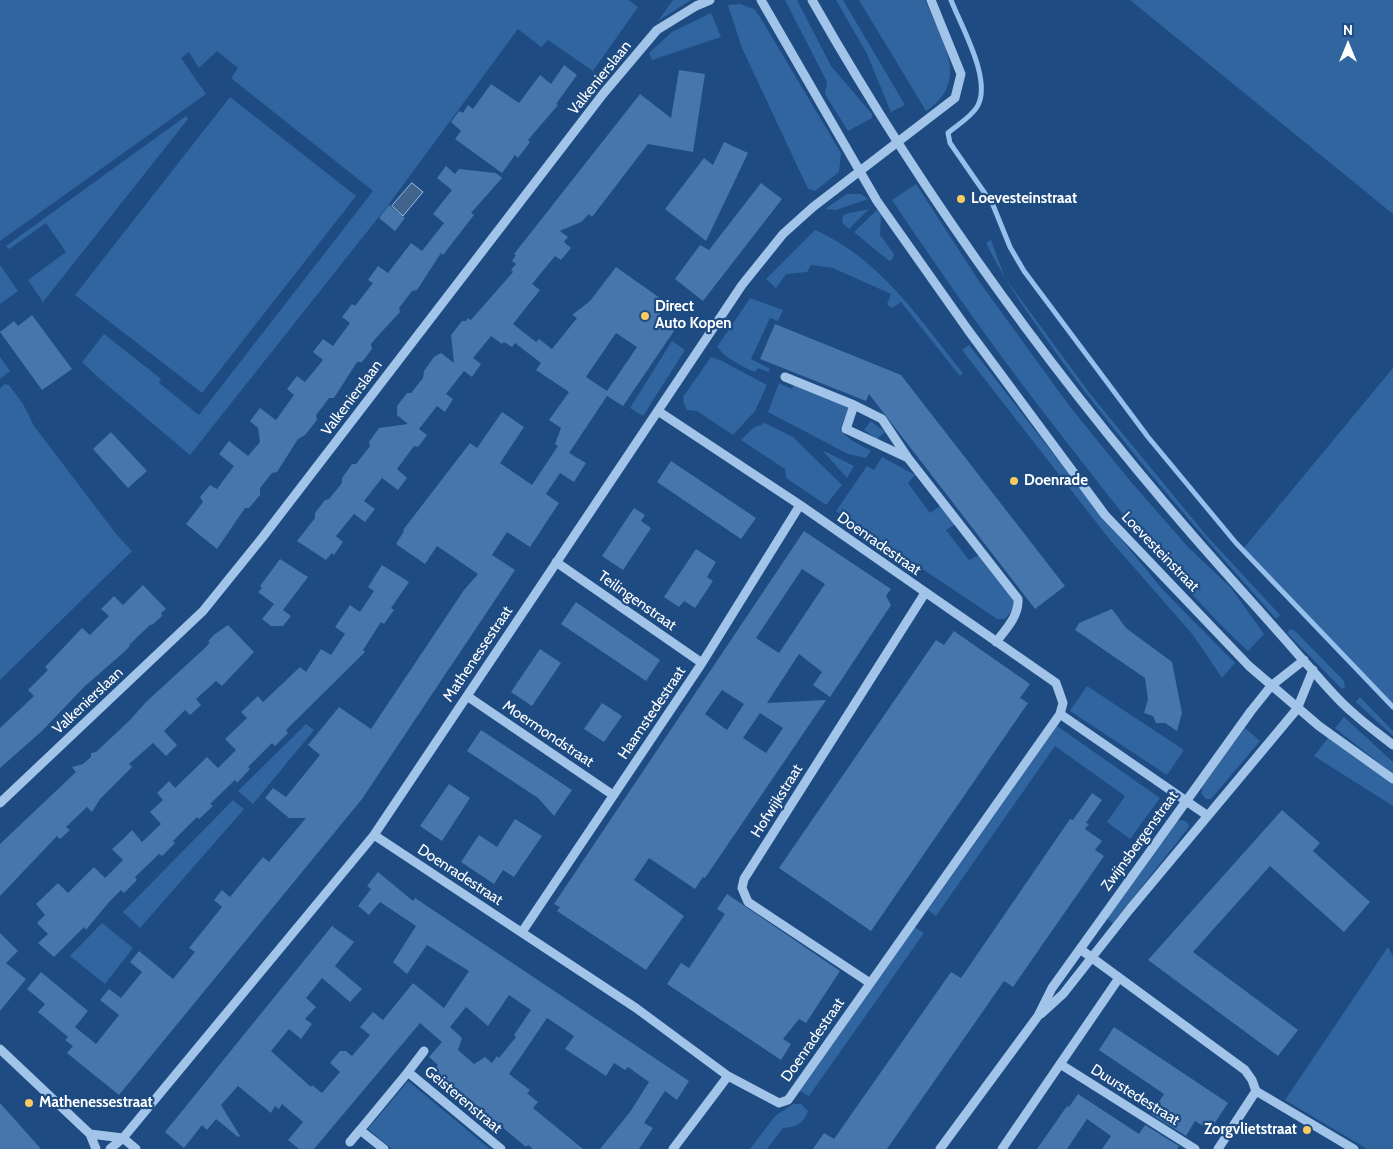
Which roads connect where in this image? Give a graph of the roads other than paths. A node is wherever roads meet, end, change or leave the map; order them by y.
1 (710, 0) edge
2 (762, 0) edge
3 (812, 0) edge
4 (931, 0) edge
5 (898, 142) junction
6 (860, 171) junction
7 (784, 377) dead end
8 (854, 406) junction
9 (658, 410) junction
10 (908, 458) junction
11 (800, 505) junction
12 (556, 562) junction
13 (924, 593) junction
14 (996, 642) junction
15 (1304, 660) junction
16 (702, 664) junction
17 (1313, 670) junction
18 (1272, 686) junction
19 (466, 696) junction
20 (1297, 709) junction
21 (1060, 714) junction
22 (1393, 745) edge
23 (1393, 779) edge
24 (613, 795) junction
25 (1186, 800) junction
26 (0, 803) edge
27 (1208, 816) junction
28 (374, 836) junction
29 (522, 932) junction
30 (1080, 949) junction
31 (1092, 958) junction
32 (1119, 978) junction
33 (870, 983) junction
34 (1038, 1016) junction
35 (0, 1049) edge
36 (424, 1051) dead end
37 (1060, 1064) junction
38 (408, 1072) junction
39 (728, 1076) junction
40 (1256, 1091) junction
41 (360, 1130) junction
42 (90, 1134) junction
43 (123, 1138) junction
44 (350, 1142) dead end
45 (96, 1149) edge
46 (110, 1149) edge
47 (136, 1149) edge
48 (384, 1149) edge
49 (501, 1149) edge
50 (673, 1149) edge
51 (940, 1149) edge
52 (1002, 1149) edge
53 (1195, 1149) edge
54 (1218, 1149) edge
55 (1354, 1149) edge

1 - 26 street, Valkenierslaan
2 - 6 street, Loevesteinstraat
3 - 5 street
4 - 5 street, Mathenessestraat
5 - 6 street, Mathenessestraat
5 - 15 street
6 - 9 street, Mathenessestraat
6 - 18 street, Loevesteinstraat
7 - 8 street
8 - 10 street
8 - 10 street
9 - 11 street, Doenradestraat
9 - 12 street, Mathenessestraat
10 - 14 street
11 - 13 street, Doenradestraat
11 - 16 street, Haamstedestraat
12 - 16 street, Teilingenstraat
12 - 19 street, Mathenessestraat
13 - 14 street, Doenradestraat
13 - 33 street, Hofwijkstraat
14 - 21 street, Doenradestraat
15 - 17 street
15 - 18 street
16 - 24 street, Haamstedestraat
17 - 20 street
17 - 22 street
18 - 20 street, Loevesteinstraat
18 - 25 street, Zwijnsbergenstraat
19 - 24 street, Moermondstraat
19 - 28 street, Mathenessestraat
20 - 23 street, Loevesteinstraat
20 - 27 street, Zwijnsbergenstraat
21 - 25 street
21 - 33 street, Doenradestraat
24 - 29 street, Haamstedestraat
25 - 27 street
25 - 30 street, Zwijnsbergenstraat
27 - 31 street, Zwijnsbergenstraat
28 - 29 street, Doenradestraat
28 - 43 street, Mathenessestraat
29 - 39 street, Doenradestraat
30 - 31 street
30 - 34 street, Zwijnsbergenstraat
31 - 32 street
31 - 34 street, Zwijnsbergenstraat
32 - 37 street
32 - 40 street
33 - 39 street, Doenradestraat
34 - 51 street, Zwijnsbergenstraat
35 - 42 street
36 - 38 street, Geisterenstraat
37 - 52 street
37 - 53 street, Duurstedestraat
38 - 41 street, Geisterenstraat
38 - 49 street, Geisterenstraat
39 - 50 street
40 - 54 street
40 - 55 street
41 - 44 street, Geisterenstraat
41 - 48 street
42 - 43 street
42 - 45 street
43 - 46 street, Mathenessestraat
43 - 47 street

